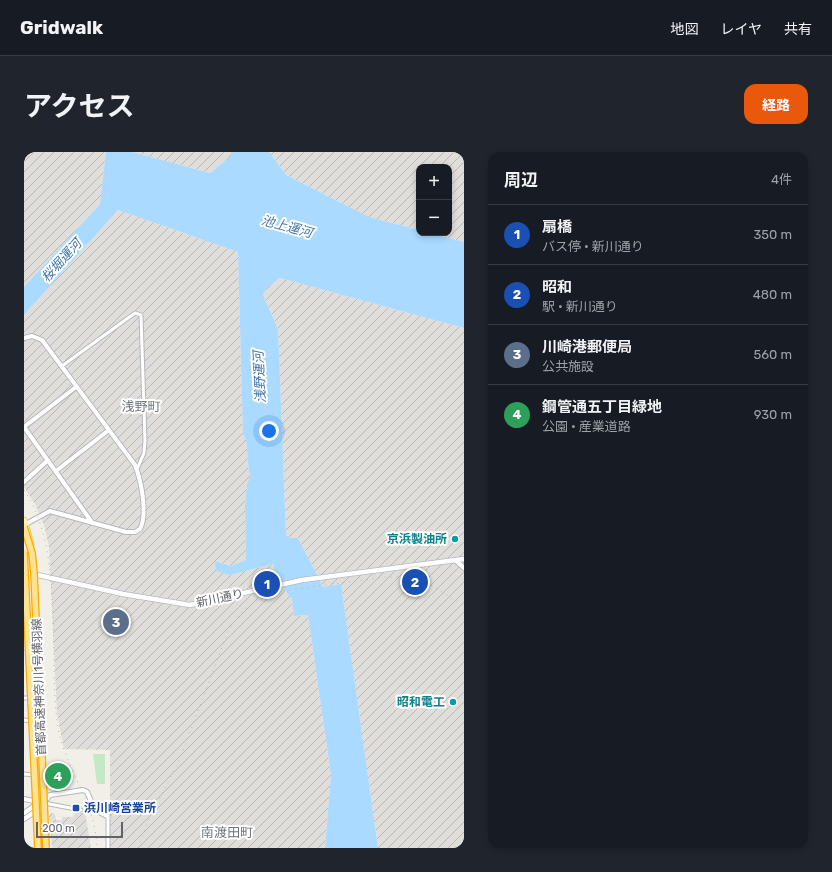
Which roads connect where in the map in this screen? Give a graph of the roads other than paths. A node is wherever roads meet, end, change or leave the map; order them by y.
1 (24, 338) edge
2 (62, 366) junction
3 (76, 387) junction
4 (24, 427) edge
5 (109, 430) junction
6 (48, 460) junction
7 (137, 469) junction
8 (56, 471) junction
9 (24, 482) edge
10 (91, 522) junction
11 (24, 524) edge
12 (24, 552) edge
13 (464, 559) edge
14 (455, 560) junction
15 (24, 565) edge
16 (418, 565) junction
17 (464, 568) edge
18 (24, 572) edge
19 (36, 575) junction
20 (421, 586) dead end
21 (27, 589) junction
22 (34, 591) junction
23 (25, 609) edge
24 (26, 649) edge
25 (38, 651) junction
26 (35, 685) junction
27 (24, 698) edge
28 (31, 698) junction
29 (41, 717) junction
30 (24, 720) edge
31 (31, 720) junction
32 (24, 774) edge
33 (36, 775) junction
34 (37, 786) junction
35 (24, 799) edge
36 (108, 804) dead end
37 (40, 805) junction
38 (81, 810) dead end
39 (24, 814) edge
40 (30, 815) junction
41 (107, 816) junction
42 (24, 819) edge
43 (39, 820) junction
44 (40, 848) edge
45 (46, 848) edge
46 (108, 848) edge

1 - 2 street
2 - 3 street
2 - 7 street
3 - 4 street
3 - 5 street
4 - 6 street
5 - 7 street
5 - 8 street
6 - 8 street
6 - 9 street
7 - 10 street
8 - 10 street
10 - 11 street
11 - 19 main road
11 - 22 highway, 首都高速神奈川1号横羽線, bridge
12 - 21 highway, 首都高速神奈川1号横羽線, bridge
13 - 14 main road, 新川通り
14 - 16 main road, 新川通り
14 - 17 street
15 - 18 main road
16 - 19 main road, 新川通り
16 - 20 street
18 - 19 main road, 新川通り
18 - 23 main road
19 - 25 main road
21 - 26 highway, bridge
21 - 44 highway, 首都高速神奈川1号横羽線, bridge
22 - 26 highway, bridge
22 - 45 highway, 首都高速神奈川1号横羽線, bridge
23 - 24 main road
24 - 25 street
24 - 28 main road
25 - 29 main road
26 - 29 highway
26 - 34 highway
27 - 28 street
28 - 31 main road
29 - 37 main road
30 - 31 street
31 - 33 main road
32 - 33 street
33 - 34 main road
34 - 37 main road
35 - 37 street
36 - 41 street
37 - 38 street
37 - 39 street
37 - 40 street
37 - 41 street
37 - 43 main road
37 - 45 main road
40 - 42 street
40 - 43 street
41 - 46 street
43 - 44 main road

